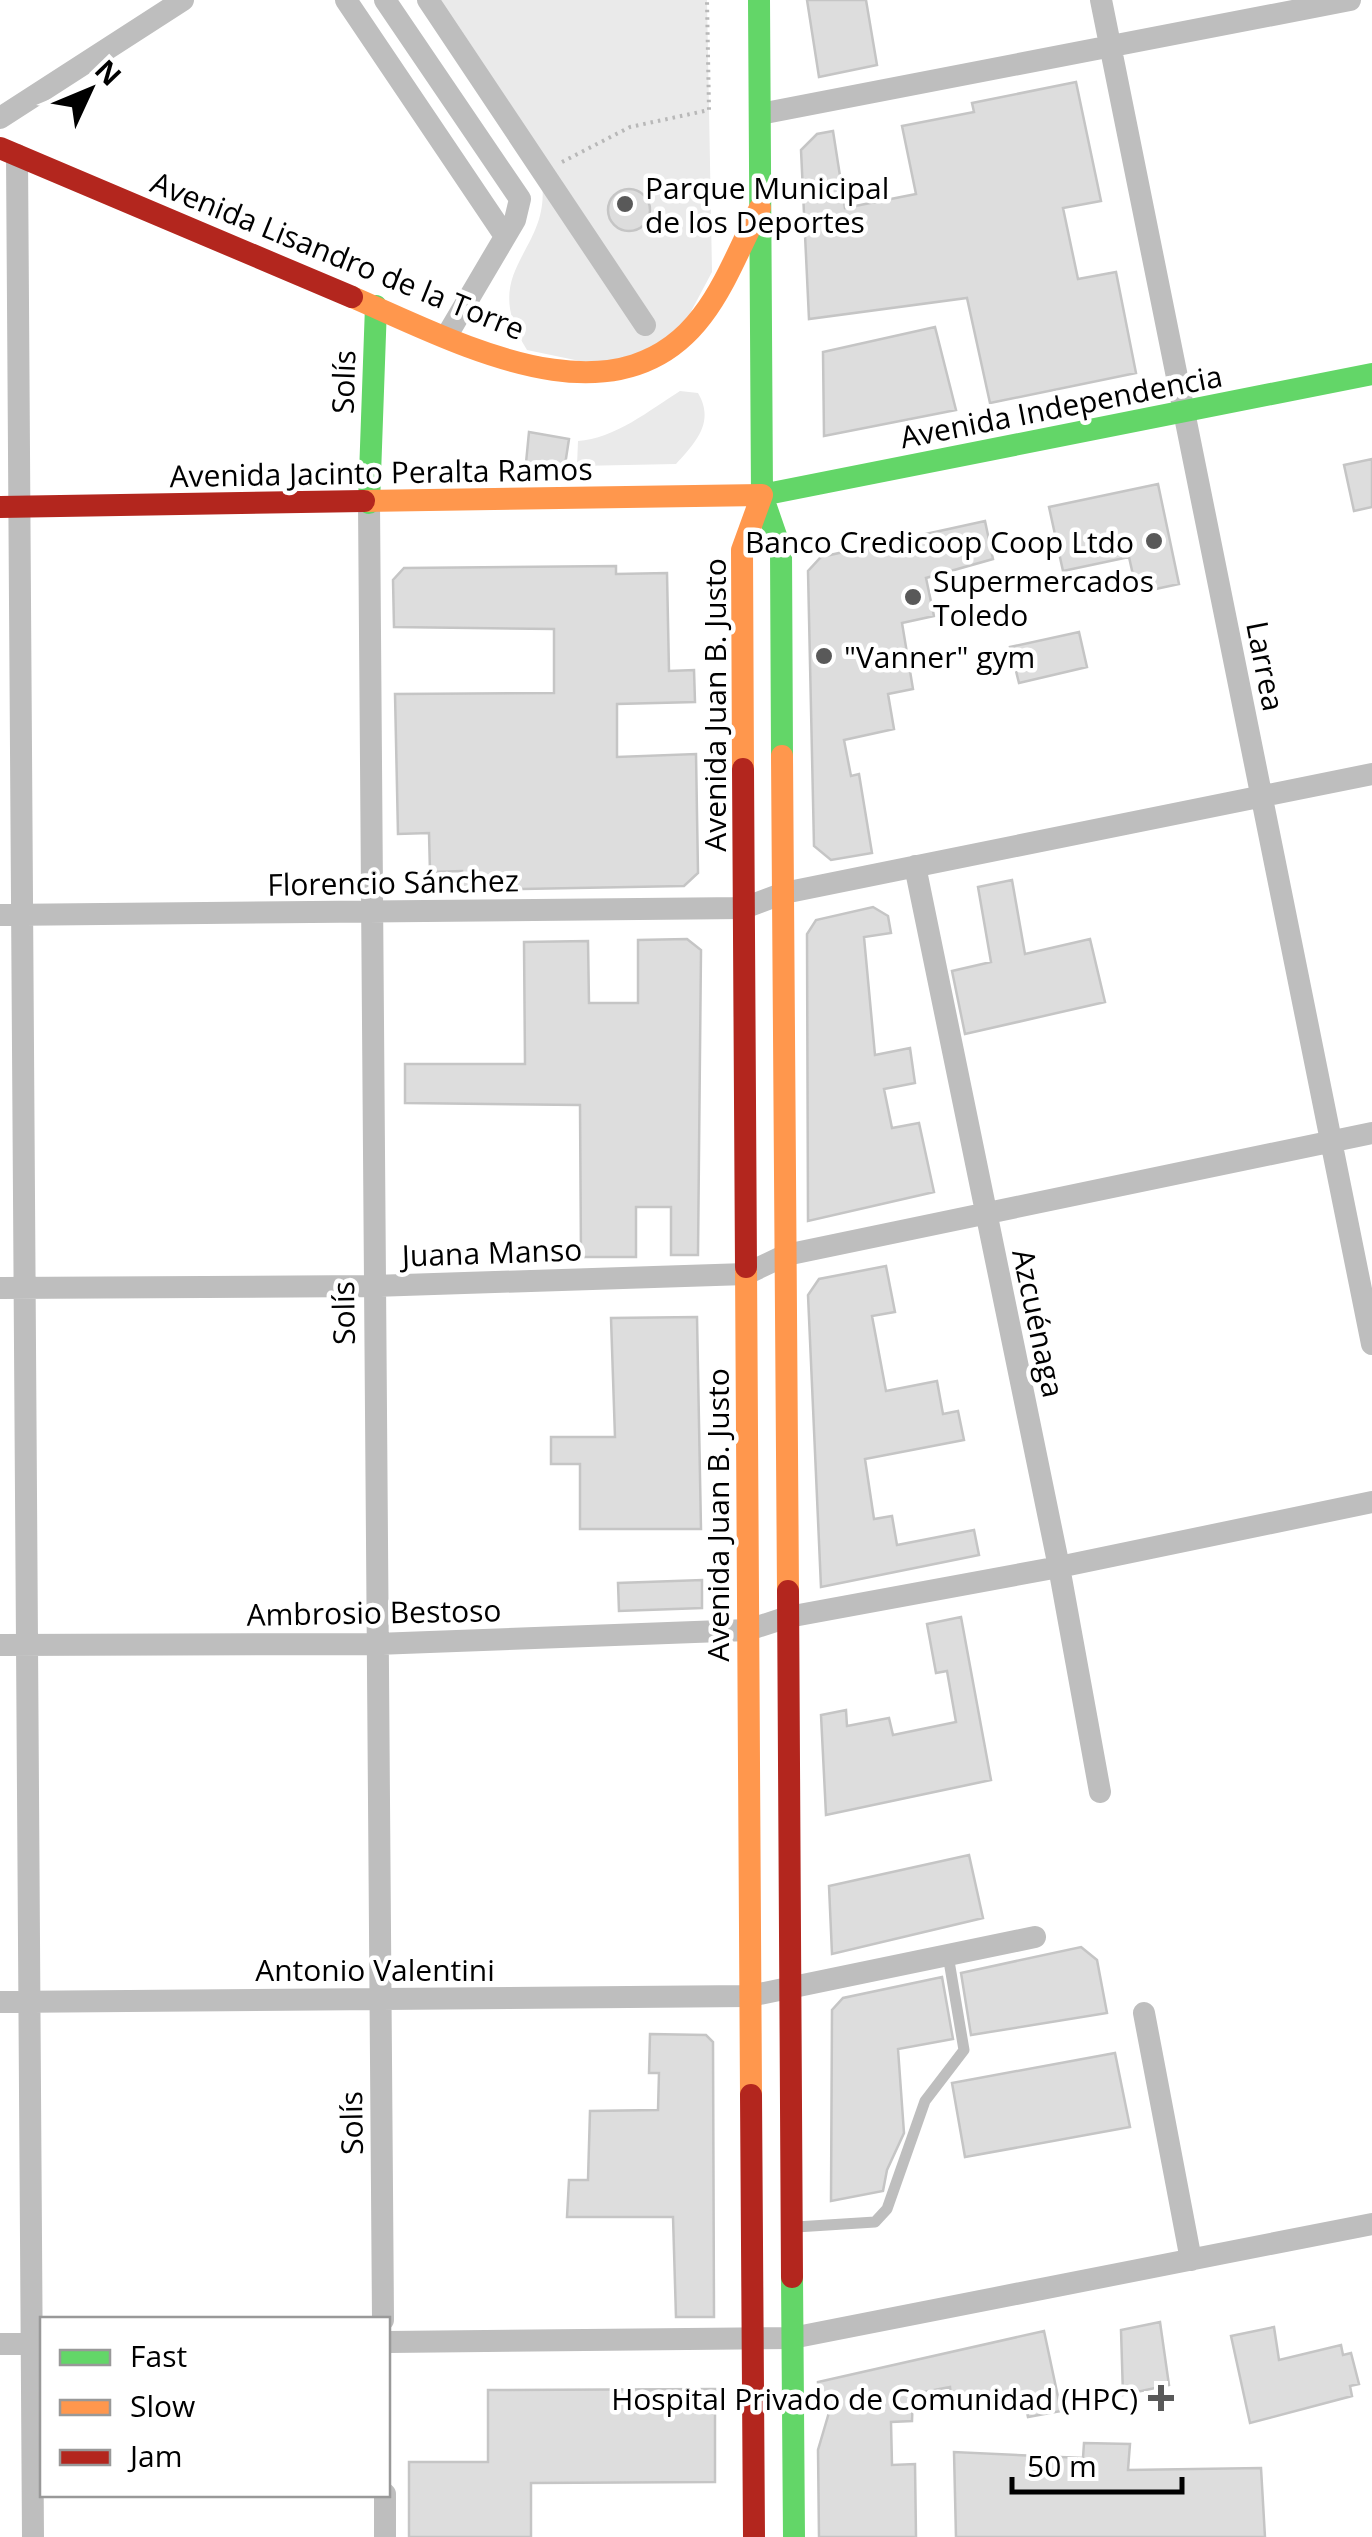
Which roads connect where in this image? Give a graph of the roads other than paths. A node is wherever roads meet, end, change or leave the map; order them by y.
1 (183, 0) edge
2 (346, 0) edge
3 (385, 0) edge
4 (428, 0) edge
5 (759, 0) edge
6 (1101, 0) edge
7 (1350, 0) edge
8 (1111, 48) junction
9 (760, 114) junction
10 (0, 118) edge
11 (8, 152) edge
12 (760, 208) junction
13 (505, 236) junction
14 (376, 306) junction
15 (645, 324) dead end
16 (446, 337) junction
17 (1372, 374) edge
18 (1184, 412) junction
19 (762, 496) junction
20 (368, 503) junction
21 (9, 507) edge
22 (1372, 774) edge
23 (1262, 796) junction
24 (915, 866) junction
25 (784, 893) junction
26 (744, 908) junction
27 (369, 912) junction
28 (11, 915) edge
29 (1372, 1132) edge
30 (1331, 1140) junction
31 (987, 1215) junction
32 (786, 1255) junction
33 (746, 1274) junction
34 (373, 1286) junction
35 (12, 1288) edge
36 (1372, 1344) edge
37 (1372, 1502) edge
38 (1059, 1567) junction
39 (788, 1616) junction
40 (748, 1630) junction
41 (376, 1644) junction
42 (0, 1645) edge
43 (26, 1645) junction
44 (1100, 1792) dead end
45 (1034, 1937) dead end
46 (948, 1954) junction
47 (790, 1986) junction
48 (750, 1996) junction
49 (380, 1999) junction
50 (0, 2002) edge
51 (29, 2002) junction
52 (1144, 2013) dead end
53 (1372, 2224) edge
54 (792, 2227) junction
55 (1191, 2260) junction
56 (383, 2317) edge
57 (752, 2338) junction
58 (792, 2338) junction
59 (390, 2342) edge
60 (0, 2344) edge
61 (37, 2344) edge
62 (385, 2497) edge
63 (33, 2537) edge
64 (385, 2537) edge
65 (754, 2537) edge
66 (794, 2537) edge

1 - 10 street
2 - 13 street
3 - 13 street
4 - 15 street
5 - 9 main road, Avenida Juan B. Justo
6 - 8 street, Larrea
7 - 8 street
8 - 9 street
8 - 18 street, Larrea
9 - 12 main road, Avenida Juan B. Justo
11 - 14 main road, Avenida Lisandro de la Torre
11 - 21 street
12 - 16 main road, Avenida Lisandro de la Torre
12 - 19 main road, Avenida Juan B. Justo
13 - 16 street
14 - 16 main road, Avenida Lisandro de la Torre
14 - 20 main road, Solís
17 - 18 main road, Avenida Independencia
18 - 19 main road, Avenida Independencia
18 - 23 street, Larrea
19 - 20 main road, Avenida Jacinto Peralta Ramos
19 - 25 main road, Avenida Juan B. Justo
19 - 26 main road, Avenida Juan B. Justo
20 - 21 main road, Avenida Jacinto Peralta Ramos
20 - 27 street, Solís
21 - 28 street
22 - 23 street, Florencio Sánchez
23 - 24 street, Florencio Sánchez
23 - 30 street, Larrea
24 - 25 street, Florencio Sánchez
24 - 31 street, Azcuénaga
25 - 26 street, Florencio Sánchez
25 - 32 main road, Avenida Juan B. Justo
26 - 27 street, Florencio Sánchez
26 - 33 main road, Avenida Juan B. Justo
27 - 28 street, Florencio Sánchez
27 - 34 street, Solís
28 - 35 street
29 - 30 street
30 - 31 street
30 - 36 street, Larrea
31 - 32 street
31 - 38 street, Azcuénaga
32 - 33 street
32 - 39 main road, Avenida Juan B. Justo
33 - 34 street, Juana Manso
33 - 40 main road, Avenida Juan B. Justo
34 - 35 street, Juana Manso
34 - 41 street, Solís
35 - 43 street
37 - 38 street, Ambrosio Bestoso
38 - 39 street, Ambrosio Bestoso
38 - 44 street, Azcuénaga
39 - 40 street, Ambrosio Bestoso
39 - 47 main road, Avenida Juan B. Justo
40 - 41 street, Ambrosio Bestoso
40 - 48 main road, Avenida Juan B. Justo
41 - 43 street, Ambrosio Bestoso
41 - 49 street, Solís
42 - 43 street, Ambrosio Bestoso
43 - 51 street
45 - 46 street, Antonio Valentini
46 - 47 street, Antonio Valentini
46 - 54 lane
47 - 48 street, Antonio Valentini
47 - 54 main road, Avenida Juan B. Justo
48 - 49 street, Antonio Valentini
48 - 57 main road, Avenida Juan B. Justo
49 - 51 street, Antonio Valentini
49 - 56 street, Solís
50 - 51 street, Antonio Valentini
51 - 61 street
52 - 55 street
53 - 55 street
54 - 58 main road, Avenida Juan B. Justo
55 - 58 street
57 - 58 street
57 - 59 street
57 - 65 main road, Avenida Juan B. Justo
58 - 66 main road, Avenida Juan B. Justo
60 - 61 street
61 - 63 street
62 - 64 street

